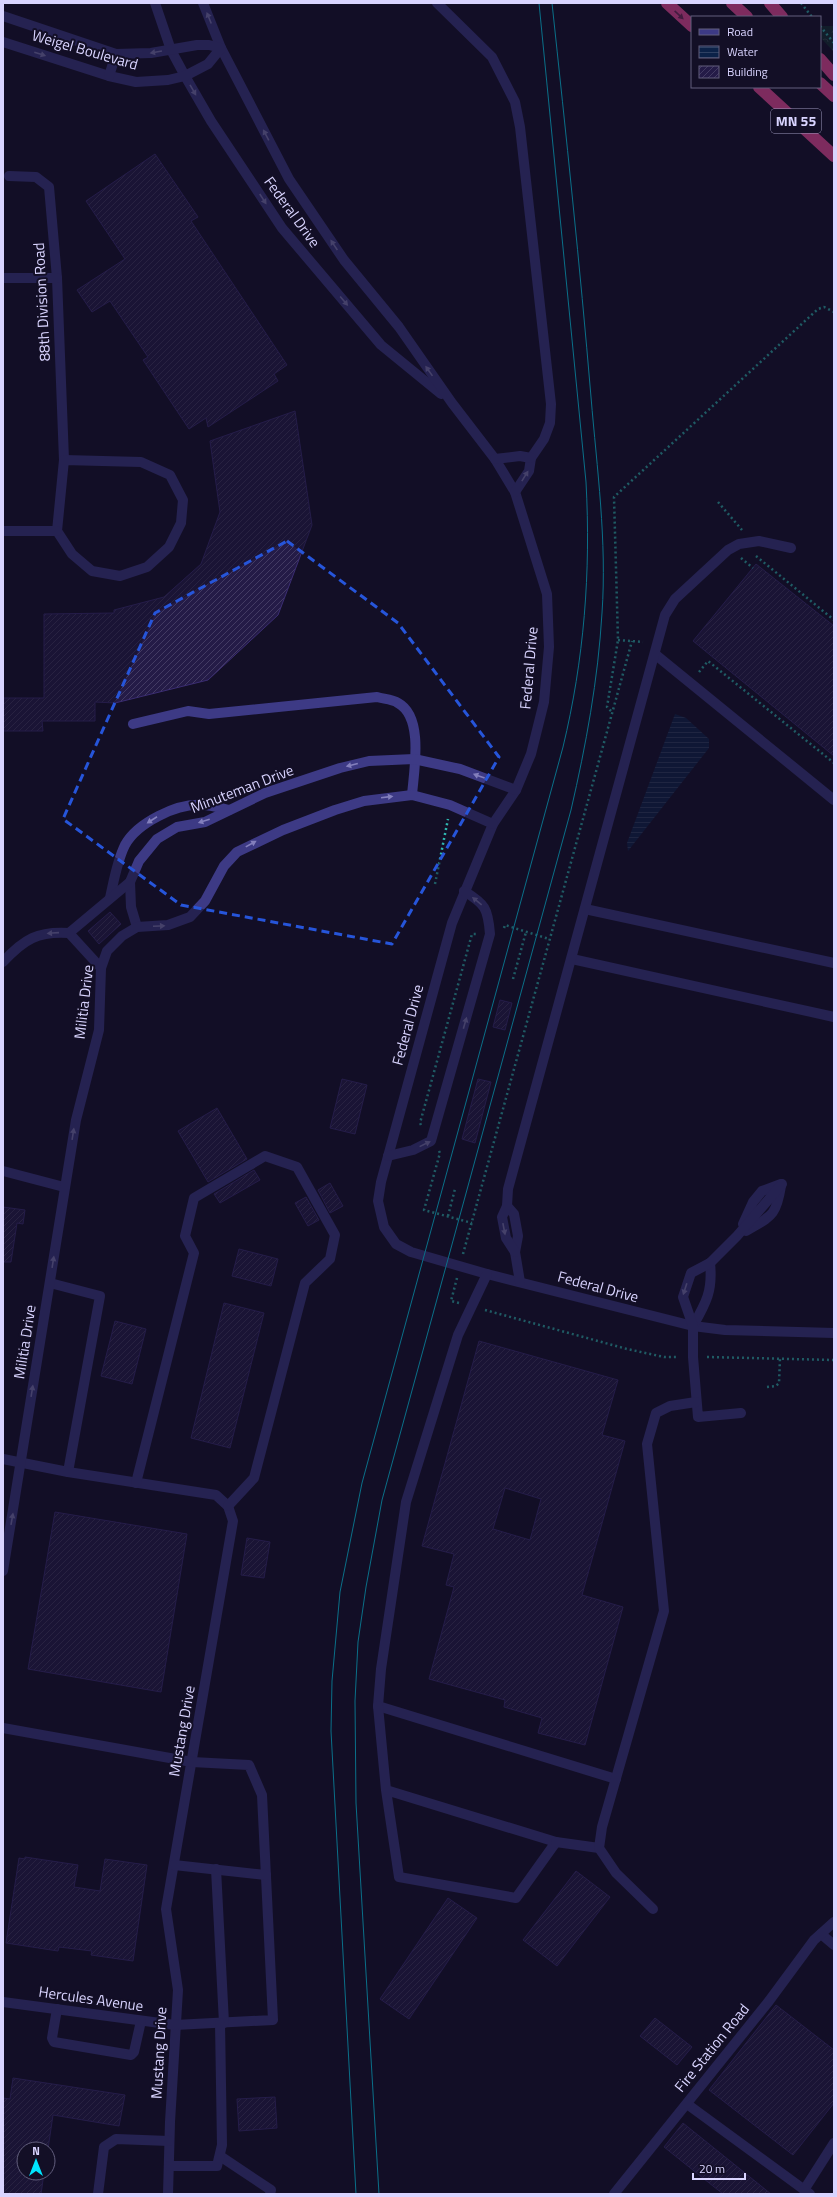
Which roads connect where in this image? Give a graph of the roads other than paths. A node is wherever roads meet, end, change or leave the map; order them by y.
1 (155, 3) edge
2 (203, 3) edge
3 (437, 3) edge
4 (667, 3) edge
5 (732, 3) edge
6 (770, 3) edge
7 (3, 16) edge
8 (746, 16) edge
9 (781, 16) edge
10 (691, 25) edge
11 (3, 42) edge
12 (222, 48) junction
13 (171, 50) junction
14 (116, 54) junction
15 (821, 60) edge
16 (834, 75) edge
17 (109, 76) junction
18 (185, 76) junction
19 (821, 84) edge
20 (759, 88) edge
21 (834, 96) edge
22 (834, 156) edge
23 (10, 176) dead end
24 (3, 278) edge
25 (57, 278) junction
26 (452, 403) junction
27 (531, 458) junction
28 (495, 459) junction
29 (64, 460) junction
30 (515, 492) junction
31 (57, 530) junction
32 (3, 531) edge
33 (791, 548) dead end
34 (656, 655) junction
35 (132, 724) dead end
36 (414, 759) junction
37 (516, 790) junction
38 (412, 795) junction
39 (834, 800) edge
40 (229, 810) junction
41 (493, 824) junction
42 (130, 882) junction
43 (464, 891) junction
44 (110, 898) junction
45 (585, 910) junction
46 (137, 927) junction
47 (69, 933) junction
48 (572, 959) junction
49 (3, 962) edge
50 (834, 963) edge
51 (101, 968) junction
52 (834, 1014) edge
53 (388, 1156) junction
54 (3, 1171) edge
55 (64, 1187) junction
56 (737, 1236) junction
57 (710, 1263) junction
58 (487, 1274) junction
59 (520, 1282) junction
60 (50, 1283) junction
61 (693, 1326) junction
62 (834, 1333) edge
63 (696, 1402) junction
64 (741, 1413) dead end
65 (3, 1459) edge
66 (22, 1462) junction
67 (68, 1472) junction
68 (136, 1483) junction
69 (228, 1506) junction
70 (3, 1571) edge
71 (378, 1706) junction
72 (3, 1728) edge
73 (192, 1762) junction
74 (616, 1779) junction
75 (386, 1790) junction
76 (556, 1842) junction
77 (599, 1848) junction
78 (174, 1865) junction
79 (216, 1869) junction
80 (266, 1875) junction
81 (653, 1910) dead end
82 (834, 1922) edge
83 (821, 1934) junction
84 (834, 1945) edge
85 (3, 2002) edge
86 (57, 2009) junction
87 (141, 2021) junction
88 (222, 2023) junction
89 (175, 2025) junction
90 (687, 2104) junction
91 (170, 2141) junction
92 (834, 2143) edge
93 (220, 2156) junction
94 (169, 2166) junction
95 (807, 2192) edge
96 (98, 2194) edge
97 (168, 2194) edge
98 (270, 2194) edge
99 (614, 2194) edge

1 - 13 street, Federal Drive
12 -> 2 street, Federal Drive
3 - 27 street
4 -> 10 highway
5 - 8 highway
6 - 9 highway
7 - 14 street
11 -> 17 street, Weigel Boulevard
12 - 13 street
12 - 18 street, Weigel Boulevard
26 -> 12 street, Federal Drive
13 -> 14 street
13 - 18 street, Federal Drive
14 - 17 street
15 - 16 highway
17 - 18 street, Weigel Boulevard
18 -> 26 street, Federal Drive
19 - 21 highway
20 - 22 highway, MN 55
23 - 25 street, 88th Division Road
24 - 25 street
25 - 29 street, 88th Division Road
26 - 28 street, Federal Drive
27 - 28 street
30 -> 27 street
28 - 30 street, Federal Drive
29 - 31 street
29 - 31 street
30 - 37 street, Federal Drive
31 - 32 street
33 - 34 street
34 - 39 street
34 - 45 street
35 - 36 street
37 -> 36 street, Minuteman Drive
36 - 38 street
36 -> 40 street, Minuteman Drive
37 - 41 street, Federal Drive
38 - 41 street, Militia Drive
46 -> 38 street, Militia Drive
40 -> 42 street, Minuteman Drive
40 -> 44 street
41 - 43 street, Federal Drive
42 - 44 street, Minuteman Drive
42 - 46 street
43 - 53 street, Federal Drive
53 -> 43 street
44 - 47 street, Minuteman Drive
45 - 48 street
45 - 50 street
46 - 51 street, Militia Drive
47 -> 49 street
47 - 51 street
48 - 52 street
48 - 59 street
55 -> 51 street, Militia Drive
53 - 58 street, Federal Drive
54 - 55 street
60 -> 55 street, Militia Drive
56 - 56 street
56 - 57 street
57 - 61 street
57 -> 61 street
58 - 59 street, Federal Drive
58 - 71 street
59 - 61 street, Federal Drive
66 -> 60 street, Militia Drive
60 - 67 street
61 - 62 street, Federal Drive
61 - 63 street
63 - 64 street
63 - 74 street
65 - 66 street
66 - 67 street
70 -> 66 street, Militia Drive
67 - 68 street
68 - 69 street
68 - 69 street
69 - 73 street, Mustang Drive
71 - 74 street
71 - 75 street
72 - 73 street
73 - 78 street, Mustang Drive
73 - 80 street
74 - 77 street
75 - 76 street
75 - 76 street
76 - 77 street
77 - 81 street
78 - 79 street
78 - 89 street, Mustang Drive
79 - 80 street
79 - 88 street
80 - 88 street, Hercules Avenue
82 - 83 street, Fire Station Road
83 - 84 street
83 - 90 street, Fire Station Road
85 - 86 street, Hercules Avenue
86 - 87 street, Hercules Avenue
86 - 87 street
87 - 89 street, Hercules Avenue
88 - 89 street, Hercules Avenue
88 - 93 street
89 - 91 street, Mustang Drive
90 - 95 street
90 - 99 street, Fire Station Road
91 - 94 street, Mustang Drive
91 - 96 street
92 - 95 street
93 - 94 street
93 - 98 street
94 - 97 street, Mustang Drive

